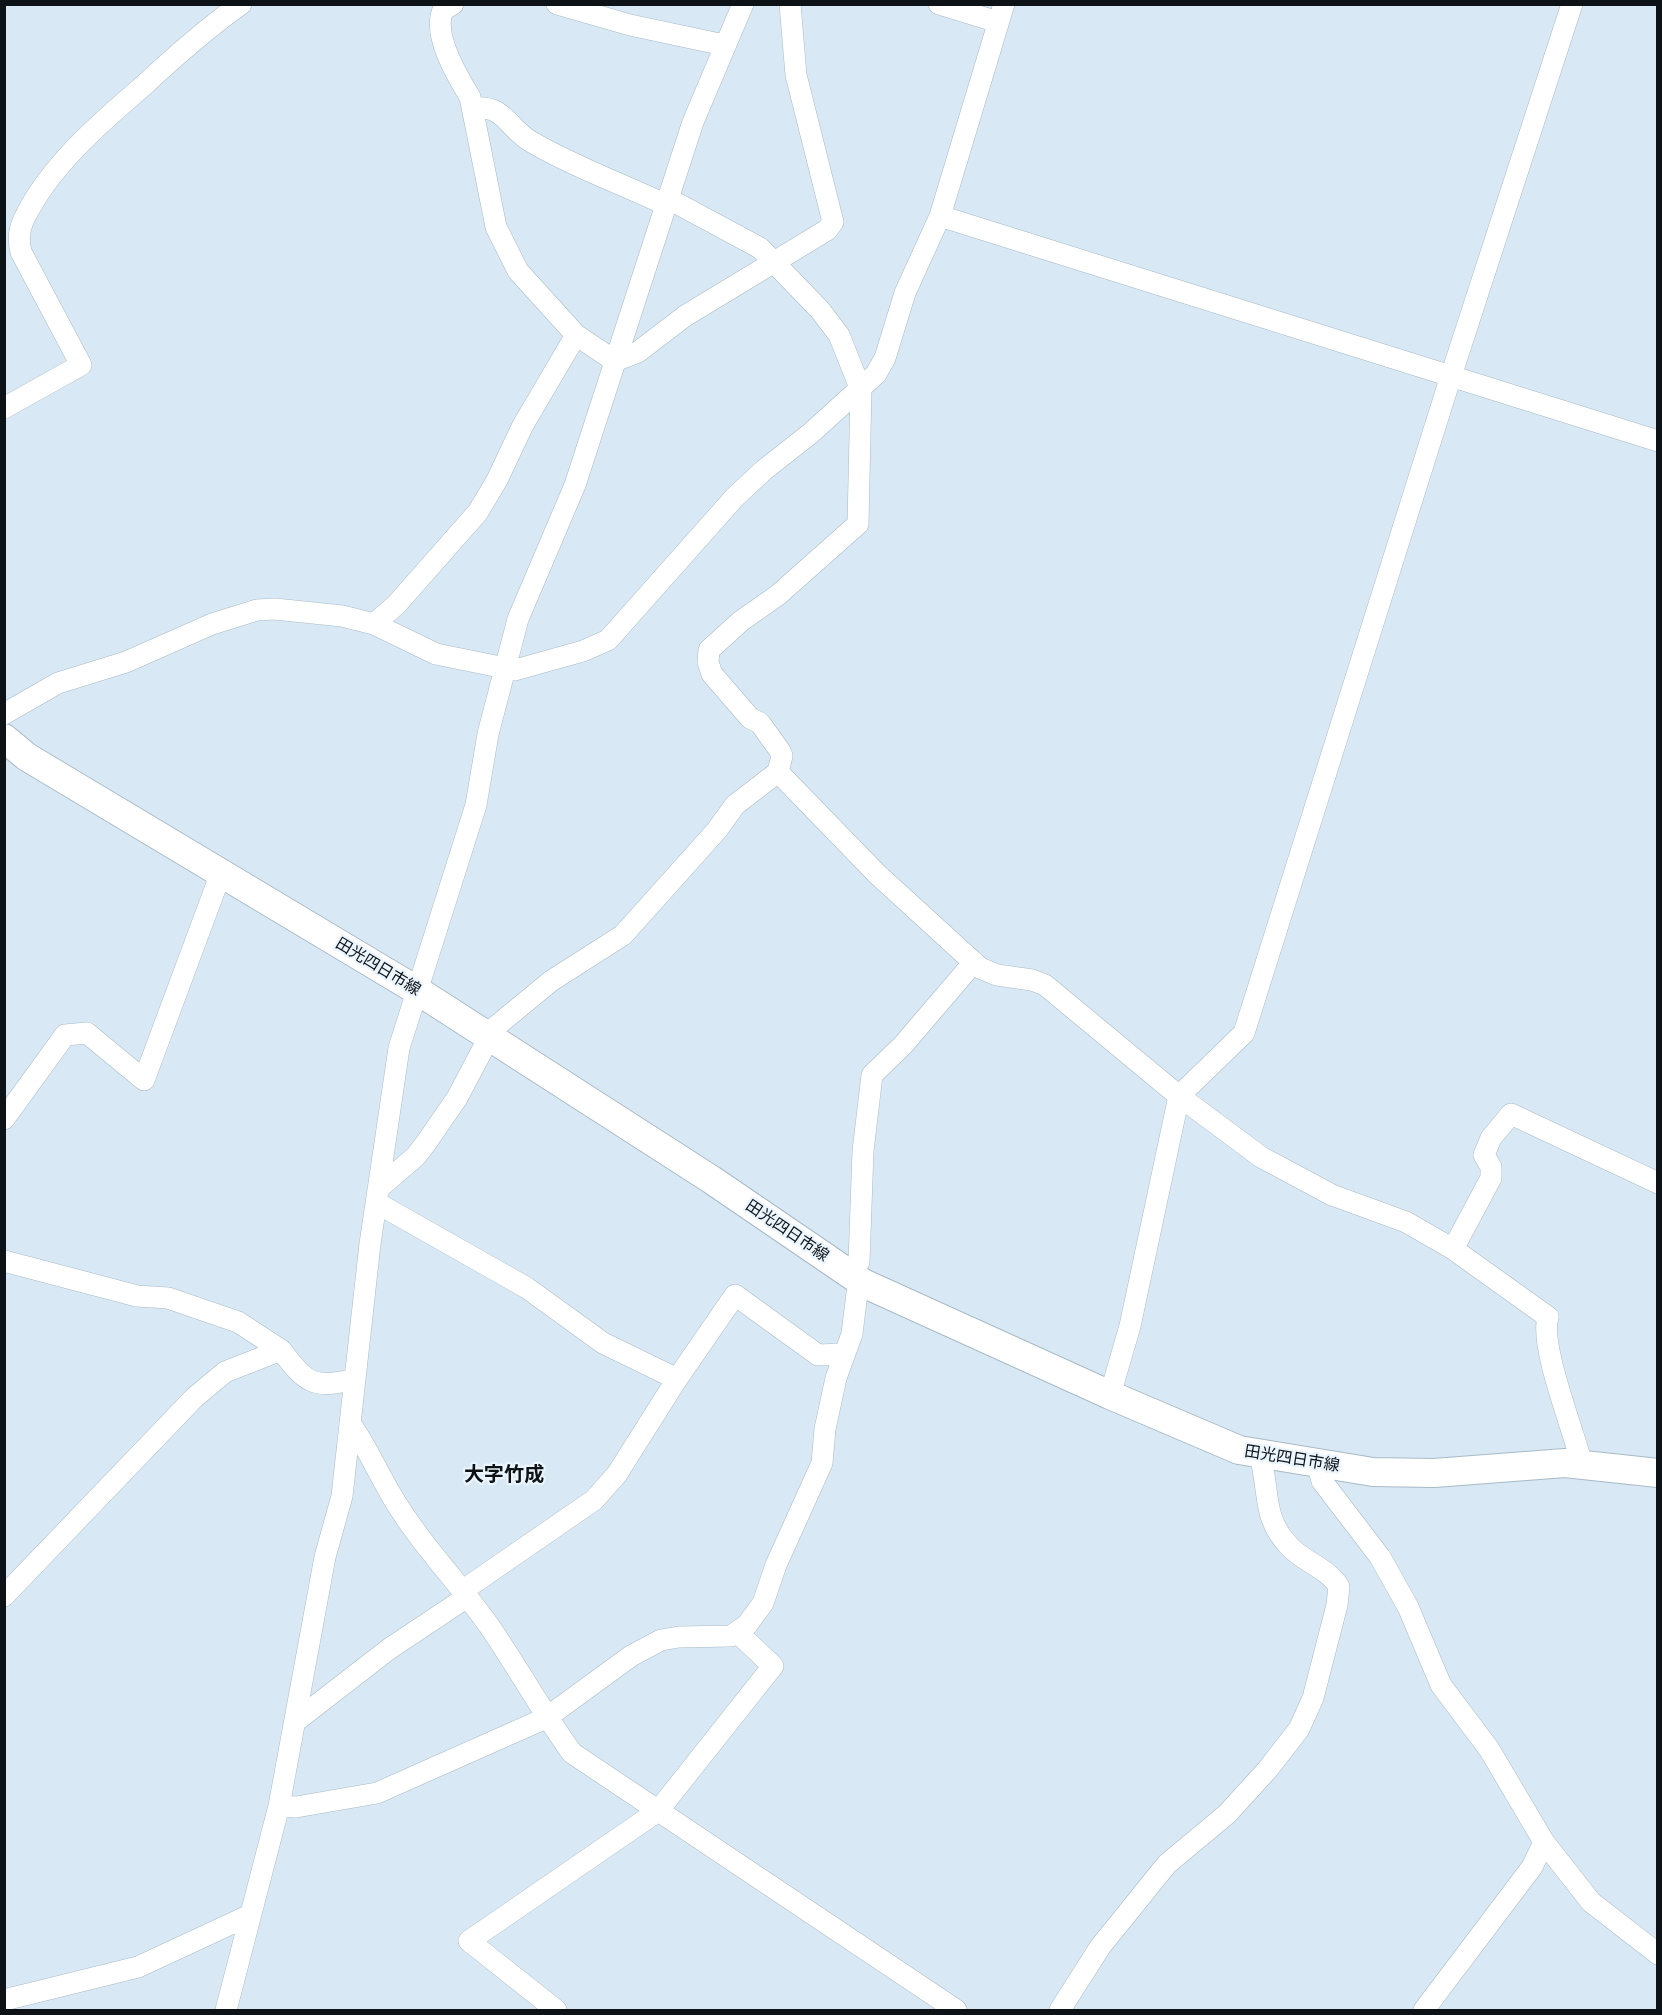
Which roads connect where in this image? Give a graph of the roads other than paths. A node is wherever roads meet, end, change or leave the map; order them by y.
1 (241, 4) edge
2 (557, 4) edge
3 (743, 4) edge
4 (790, 4) edge
5 (939, 4) edge
6 (1572, 4) edge
7 (444, 6) edge
8 (1001, 13) edge
9 (724, 45) junction
10 (473, 108) junction
11 (666, 201) junction
12 (940, 216) junction
13 (773, 261) junction
14 (576, 335) junction
15 (615, 361) junction
16 (1451, 376) junction
17 (861, 390) junction
18 (4, 408) edge
19 (1658, 441) edge
20 (374, 624) junction
21 (504, 667) junction
22 (4, 714) edge
23 (4, 738) edge
24 (778, 772) junction
25 (221, 873) junction
26 (974, 962) junction
27 (418, 991) junction
28 (489, 1036) junction
29 (1179, 1096) junction
30 (8, 1107) edge
31 (1658, 1183) edge
32 (378, 1195) junction
33 (1453, 1249) junction
34 (4, 1261) edge
35 (857, 1279) junction
36 (282, 1350) junction
37 (844, 1354) junction
38 (355, 1379) junction
39 (677, 1379) junction
40 (1110, 1395) junction
41 (351, 1423) junction
42 (1259, 1453) junction
43 (1317, 1462) junction
44 (1582, 1465) junction
45 (1658, 1473) edge
46 (465, 1594) junction
47 (4, 1596) edge
48 (738, 1633) junction
49 (546, 1718) junction
50 (296, 1720) junction
51 (279, 1806) junction
52 (658, 1812) junction
53 (1544, 1842) junction
54 (250, 1915) junction
55 (1658, 1954) edge
56 (4, 2000) edge
57 (226, 2010) edge
58 (556, 2010) edge
59 (956, 2010) edge
60 (1060, 2010) edge
61 (1424, 2010) edge

1 - 18 street
2 - 9 street
3 - 9 street
4 - 13 street
5 - 8 street
6 - 16 street
7 - 10 street
8 - 12 street
9 - 11 street
10 - 11 street
10 - 14 street
11 - 13 street
11 - 15 street
12 - 16 street
12 - 17 street
13 - 15 street
13 - 17 street
14 - 15 street
14 - 20 street
15 - 21 street
16 - 19 street
16 - 29 street
17 - 21 street
17 - 24 street
20 - 21 street
20 - 22 street
21 - 27 street
23 - 25 main road, 田光四日市線
24 - 26 street
24 - 28 street
25 - 27 main road, 田光四日市線
25 - 30 street
26 - 29 street
26 - 35 street
27 - 28 main road, 田光四日市線
27 - 32 street
28 - 32 street
28 - 35 main road, 田光四日市線
29 - 33 street
29 - 40 street
31 - 33 street
32 - 38 street
32 - 39 street
33 - 44 street
34 - 36 street
35 - 37 street
35 - 40 main road, 田光四日市線
36 - 38 street
36 - 47 street
37 - 39 street
37 - 48 street
38 - 41 street
39 - 46 street
40 - 42 main road, 田光四日市線
41 - 46 street
41 - 50 street
42 - 43 main road, 田光四日市線
42 - 60 street
43 - 44 main road, 田光四日市線
43 - 53 street
44 - 45 main road, 田光四日市線
46 - 49 street
46 - 50 street
48 - 49 street
48 - 52 street
49 - 51 street
49 - 52 street
50 - 51 street
51 - 54 street
52 - 58 street
52 - 59 street
53 - 55 street
53 - 61 street
54 - 56 street
54 - 57 street

